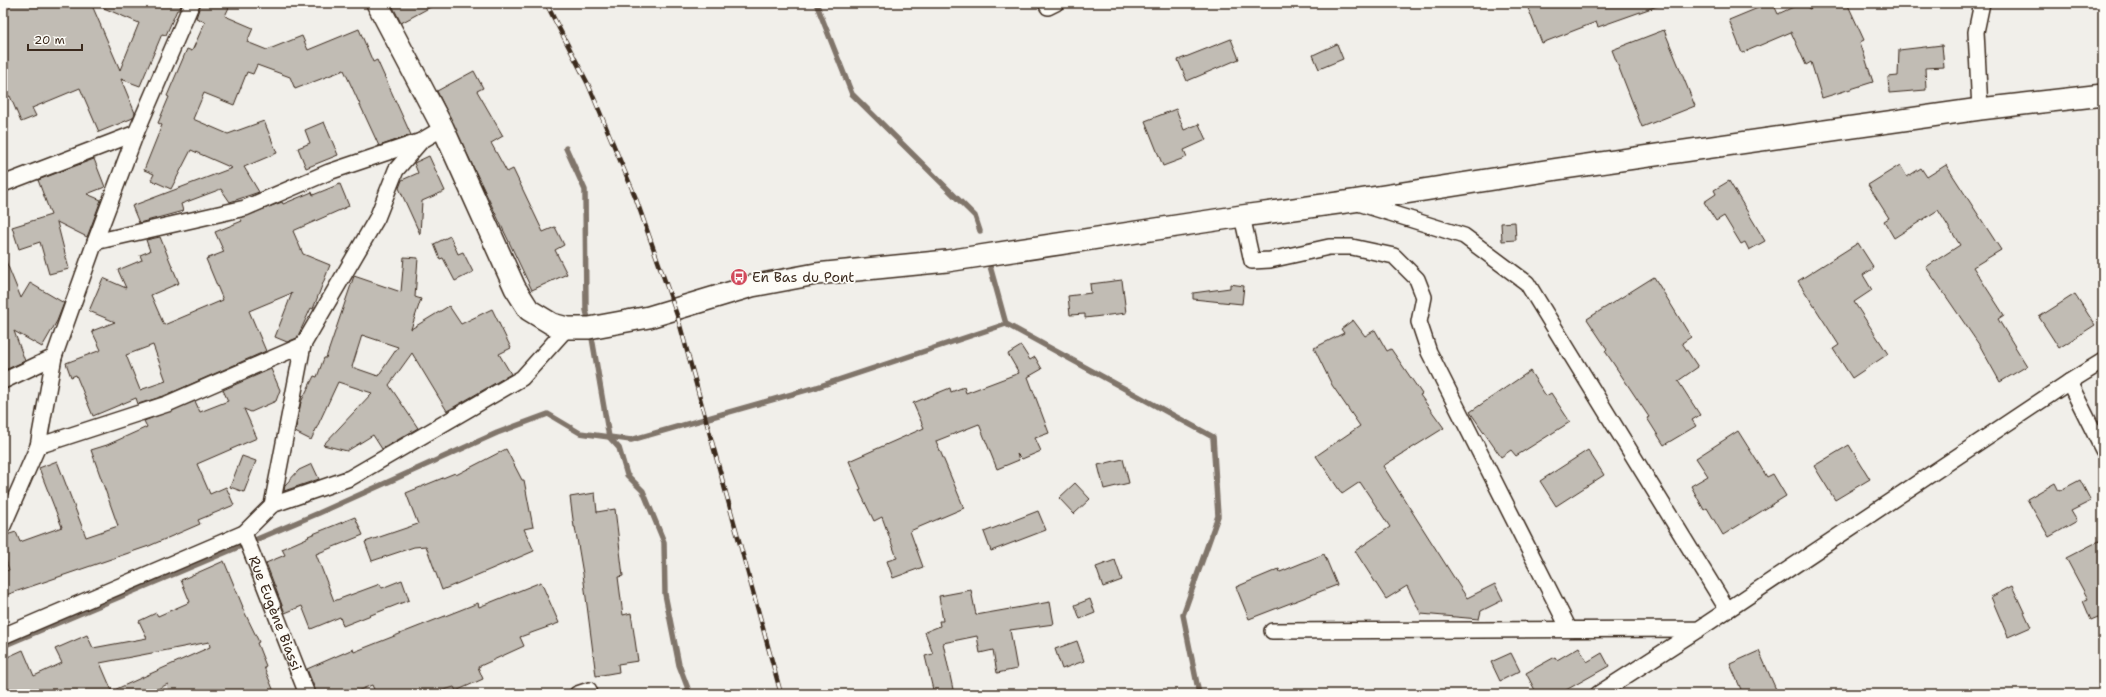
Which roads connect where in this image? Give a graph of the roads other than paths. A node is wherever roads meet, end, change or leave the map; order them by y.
1 (192, 3) edge
2 (377, 3) edge
3 (1046, 3) edge
4 (1056, 3) edge
5 (1982, 3) edge
6 (2103, 95) edge
7 (1980, 109) junction
8 (443, 128) junction
9 (136, 133) junction
10 (421, 141) junction
11 (3, 184) edge
12 (1353, 201) junction
13 (1242, 216) junction
14 (95, 242) junction
15 (567, 328) junction
16 (304, 345) junction
17 (54, 357) junction
18 (2103, 361) edge
19 (3, 381) edge
20 (2068, 382) junction
21 (38, 446) junction
22 (2103, 450) edge
23 (272, 505) junction
24 (3, 526) edge
25 (244, 533) junction
26 (1727, 609) junction
27 (1569, 629) junction
28 (1699, 629) junction
29 (1272, 631) dead end
30 (3, 636) edge
31 (307, 694) edge
32 (1598, 694) edge

1 - 9 street
2 - 8 street
3 - 4 street
5 - 7 street
6 - 7 street
7 - 12 street
8 - 10 street
8 - 15 street
9 - 11 street
9 - 14 street
10 - 14 street
10 - 16 street
12 - 13 street
12 - 26 street
13 - 15 street
13 - 27 street
14 - 17 street
15 - 23 street
16 - 21 street
16 - 23 street
17 - 19 street
17 - 21 street
18 - 20 street
20 - 22 street
20 - 26 street
21 - 24 street
23 - 25 street
25 - 30 street
25 - 31 street, Rue Eugène Biassi
26 - 28 street
27 - 28 street
27 - 29 street
28 - 32 street

